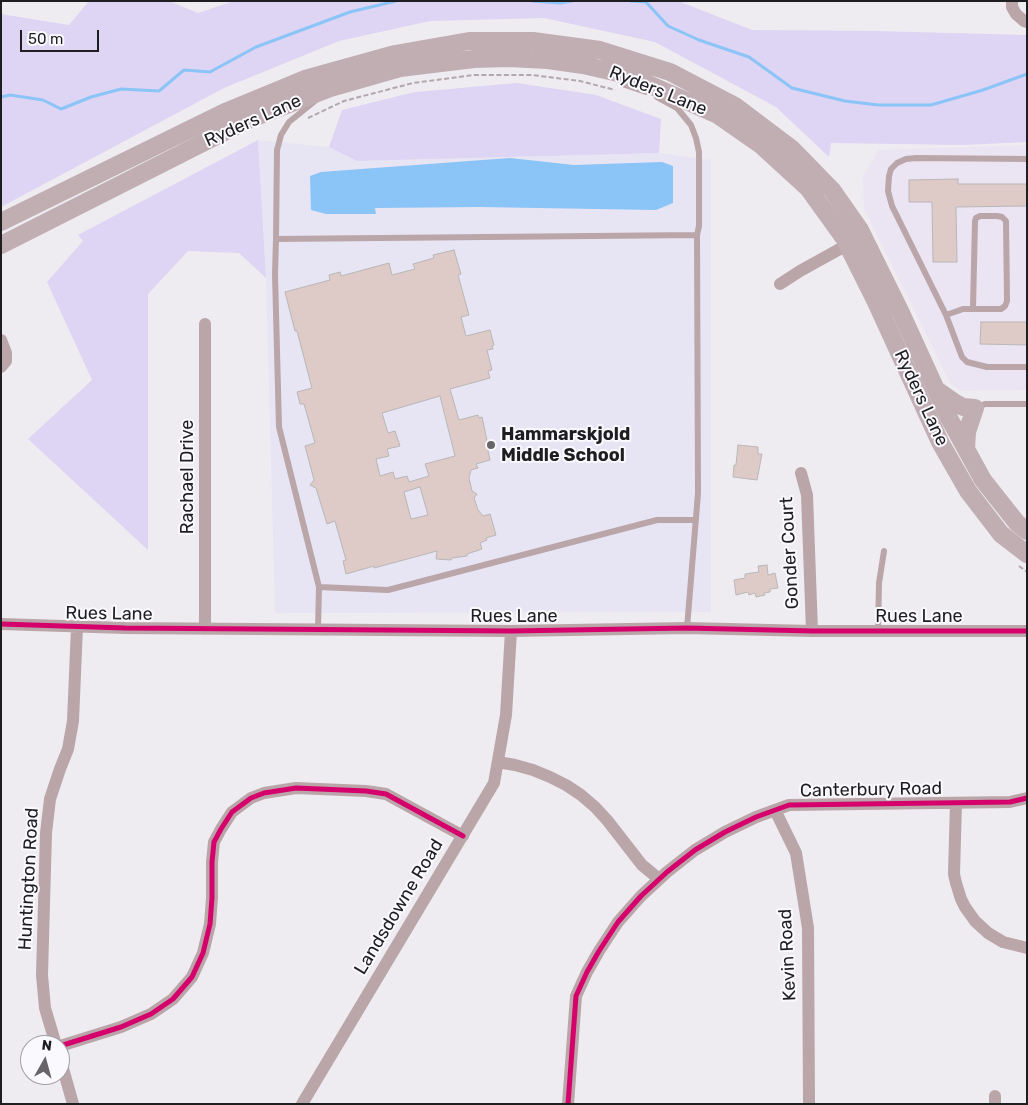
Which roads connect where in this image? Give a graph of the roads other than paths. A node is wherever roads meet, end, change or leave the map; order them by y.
1 (1012, 1) edge
2 (1027, 22) edge
3 (509, 58) junction
4 (601, 77) dead end
5 (619, 82) dead end
6 (344, 84) junction
7 (1027, 159) edge
8 (1, 222) edge
9 (697, 235) junction
10 (276, 239) junction
11 (1, 245) edge
12 (847, 245) junction
13 (780, 284) dead end
14 (973, 308) junction
15 (946, 315) junction
16 (205, 324) dead end
17 (1, 340) edge
18 (1, 367) edge
19 (1027, 367) edge
20 (935, 388) junction
21 (1027, 404) edge
22 (975, 408) junction
23 (966, 448) junction
24 (801, 473) dead end
25 (696, 520) junction
26 (1027, 531) edge
27 (884, 551) dead end
28 (1027, 554) edge
29 (319, 587) junction
30 (1, 624) edge
31 (77, 627) junction
32 (687, 628) junction
33 (205, 629) junction
34 (318, 630) junction
35 (812, 630) junction
36 (511, 631) junction
37 (878, 631) junction
38 (1027, 631) edge
39 (498, 762) junction
40 (1027, 798) edge
41 (956, 803) junction
42 (775, 810) junction
43 (463, 836) junction
44 (659, 879) junction
45 (1027, 948) edge
46 (53, 1035) edge
47 (70, 1043) edge
48 (68, 1085) edge
49 (73, 1104) edge
50 (302, 1104) edge
51 (568, 1104) edge
52 (809, 1104) edge

1 - 2 street
3 - 4 lane
3 - 6 main road, Ryders Lane
3 - 12 main road, Ryders Lane
5 - 9 lane
6 - 10 lane
6 - 11 main road, Ryders Lane
7 - 15 lane
8 - 20 main road, Ryders Lane
9 - 10 lane
9 - 25 lane
10 - 29 lane
12 - 13 street
12 - 28 main road, Ryders Lane
14 - 14 lane
14 - 15 lane
15 - 19 lane
16 - 33 street, Rachael Drive
17 - 18 street
20 - 22 main road
20 - 23 main road, Ryders Lane
21 - 22 lane
22 - 23 main road
23 - 26 main road, Ryders Lane
24 - 35 street, Gonder Court
25 - 29 lane
25 - 32 lane
27 - 37 lane
29 - 34 lane
30 - 31 street, Rues Lane
31 - 33 street, Rues Lane
31 - 46 street, Huntington Road
32 - 35 street, Rues Lane
32 - 36 street, Rues Lane
33 - 34 street, Rues Lane
34 - 36 street, Rues Lane
35 - 37 street, Rues Lane
36 - 39 street, Landsdowne Road
37 - 38 street, Rues Lane
39 - 43 street, Landsdowne Road
39 - 44 street
40 - 41 street, Canterbury Road
41 - 42 street, Canterbury Road
41 - 45 street
42 - 44 street, Canterbury Road
42 - 52 street, Kevin Road
43 - 47 street
43 - 50 street, Landsdowne Road
44 - 51 street, Canterbury Road
48 - 49 street

